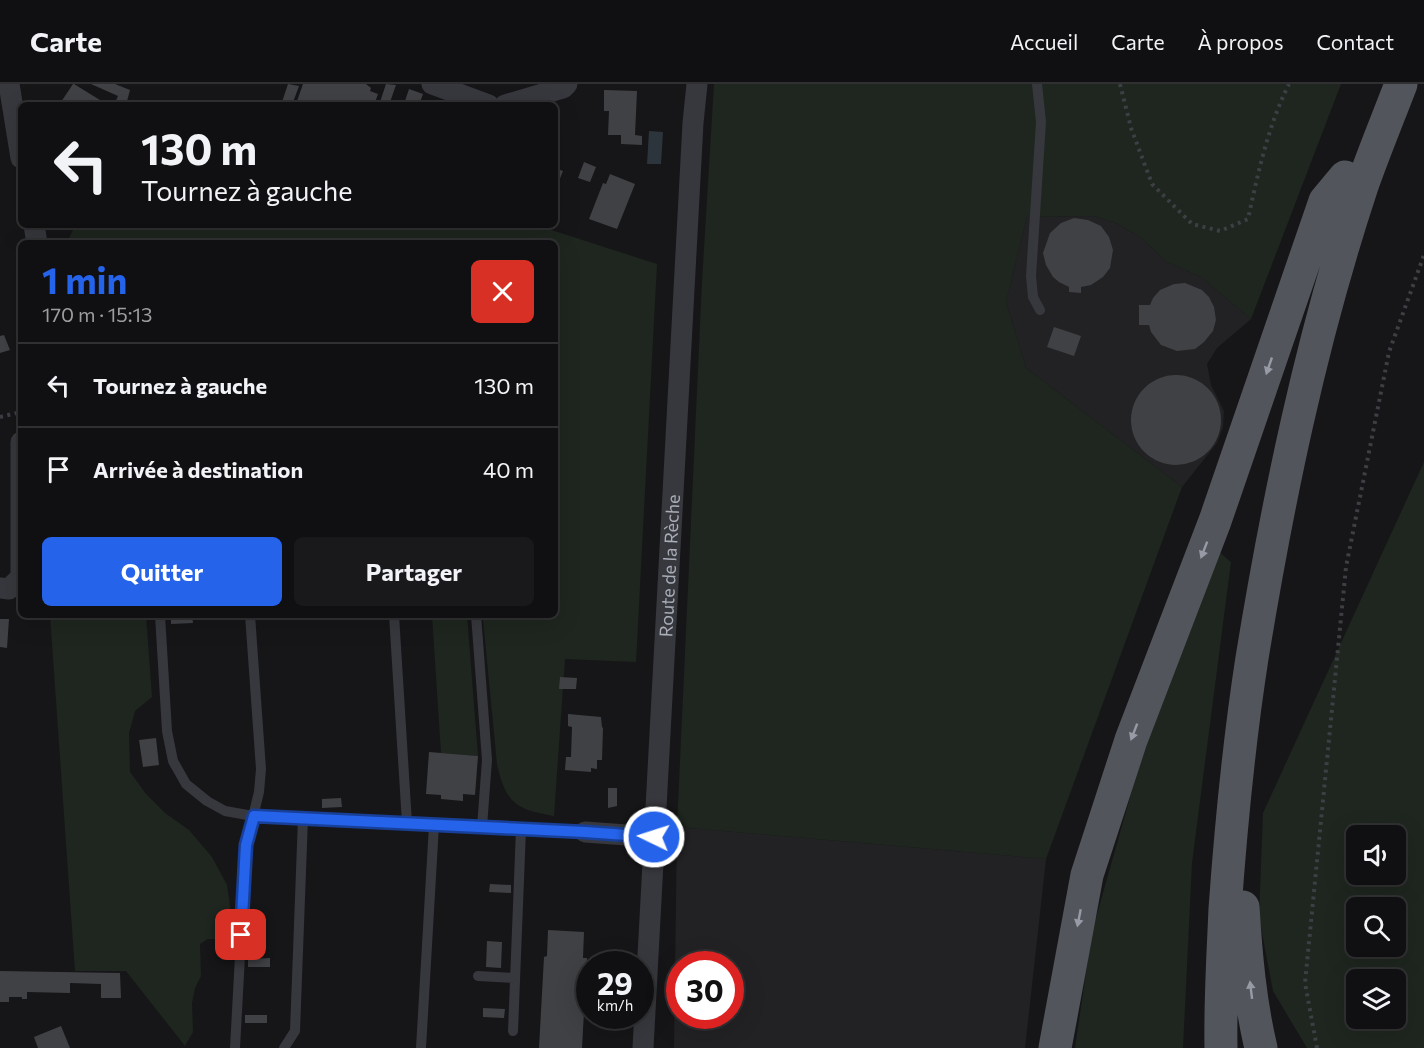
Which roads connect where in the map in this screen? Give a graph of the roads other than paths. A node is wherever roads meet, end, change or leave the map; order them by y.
1 (9, 84) edge
2 (432, 84) edge
3 (567, 84) edge
4 (697, 84) edge
5 (1037, 84) edge
6 (1379, 84) edge
7 (1401, 84) edge
8 (481, 102) edge
9 (515, 102) edge
10 (6, 117) edge
11 (18, 150) edge
12 (1345, 177) junction
13 (1040, 310) dead end
14 (18, 579) edge
15 (0, 588) edge
16 (160, 618) edge
17 (249, 618) edge
18 (394, 618) edge
19 (476, 618) edge
20 (1244, 710) junction
21 (254, 816) junction
22 (303, 818) junction
23 (407, 824) junction
24 (434, 825) junction
25 (482, 827) junction
26 (521, 829) junction
27 (585, 832) joint
28 (654, 837) junction
29 (478, 976) dead end
30 (515, 978) junction
31 (513, 1031) dead end
32 (235, 1048) edge
33 (284, 1048) edge
34 (421, 1048) edge
35 (643, 1048) edge
36 (1055, 1048) edge
37 (1206, 1048) edge
38 (1221, 1048) edge
39 (1261, 1048) edge

1 - 10 street
2 - 8 street
3 - 9 street
4 - 28 street, Route de la Rèche
5 - 13 lane
6 - 12 main road
7 - 20 main road
10 - 11 street
12 -> 36 main road
12 - 37 main road
14 - 15 street
16 - 21 lane
17 - 21 lane
18 - 23 lane
19 - 25 lane
20 - 38 main road
39 -> 20 main road
21 - 22 lane
21 - 32 lane
22 - 23 lane
22 - 33 lane
23 - 24 lane
24 - 25 lane
24 - 34 lane
25 - 26 lane
26 - 27 lane
26 - 30 lane
27 - 28 street
28 - 35 street, Route de la Rèche
29 - 30 lane
30 - 31 lane

